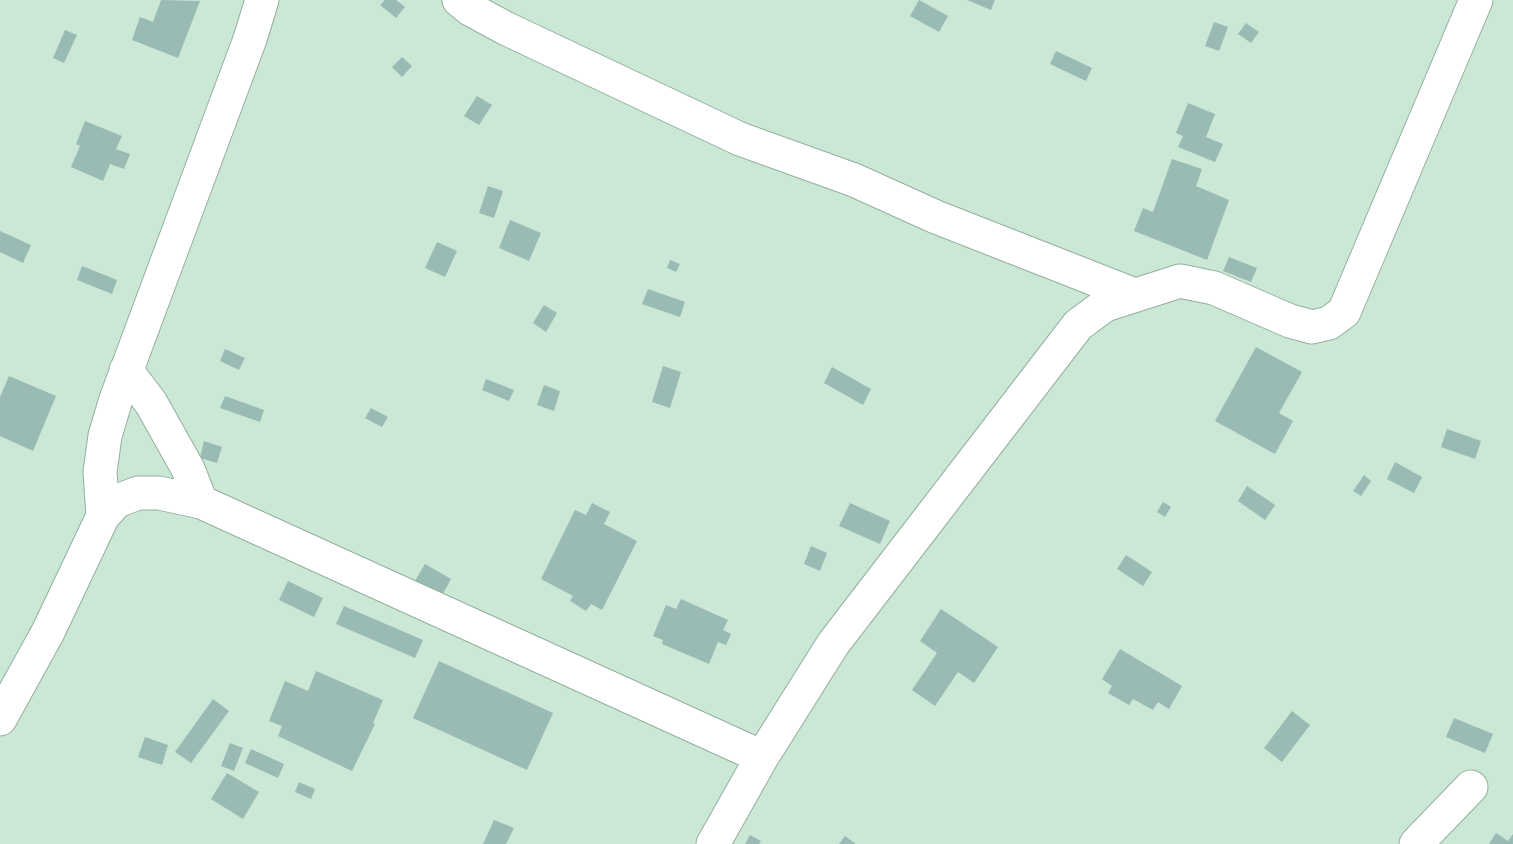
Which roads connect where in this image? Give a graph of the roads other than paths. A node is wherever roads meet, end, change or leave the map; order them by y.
1 (262, 0) edge
2 (459, 0) edge
3 (1476, 0) edge
4 (1135, 295) junction
5 (126, 370) junction
6 (201, 502) junction
7 (103, 516) junction
8 (0, 719) edge
9 (762, 757) junction
10 (1471, 787) dead end
11 (713, 844) edge
12 (1416, 844) edge

1 - 5 street
2 - 4 street
3 - 4 street
4 - 9 street
5 - 6 street
5 - 7 street
6 - 7 street
6 - 9 street
7 - 8 street
9 - 11 street
10 - 12 street

